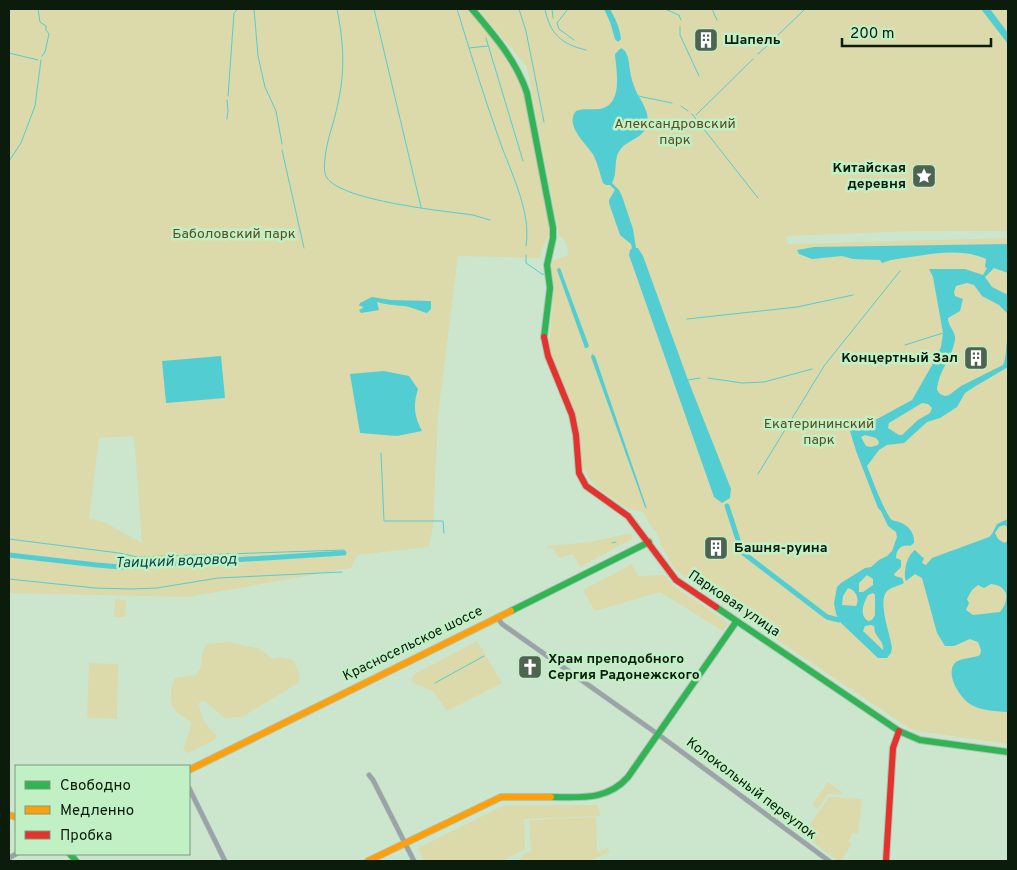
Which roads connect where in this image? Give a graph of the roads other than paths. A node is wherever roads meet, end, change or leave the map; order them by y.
1 (472, 9) edge
2 (649, 542) junction
3 (497, 617) junction
4 (736, 622) junction
5 (899, 732) junction
6 (658, 735) junction
7 (1008, 752) edge
8 (190, 770) edge
9 (369, 775) dead end
10 (190, 790) edge
11 (405, 844) junction
12 (225, 861) edge
13 (368, 861) edge
14 (414, 861) edge
15 (829, 861) edge
16 (886, 861) edge

1 - 2 street, Парковая улица
2 - 3 street, Красносельское шоссе
2 - 4 street, Парковая улица
3 - 6 street, Колокольный переулок
3 - 8 street, Красносельское шоссе
4 - 5 street, Парковая улица
4 - 6 street
5 - 7 street, Парковая улица
5 - 16 street
6 - 11 street
6 - 15 street, Колокольный переулок
9 - 11 street
10 - 12 street
11 - 13 street
11 - 14 street

